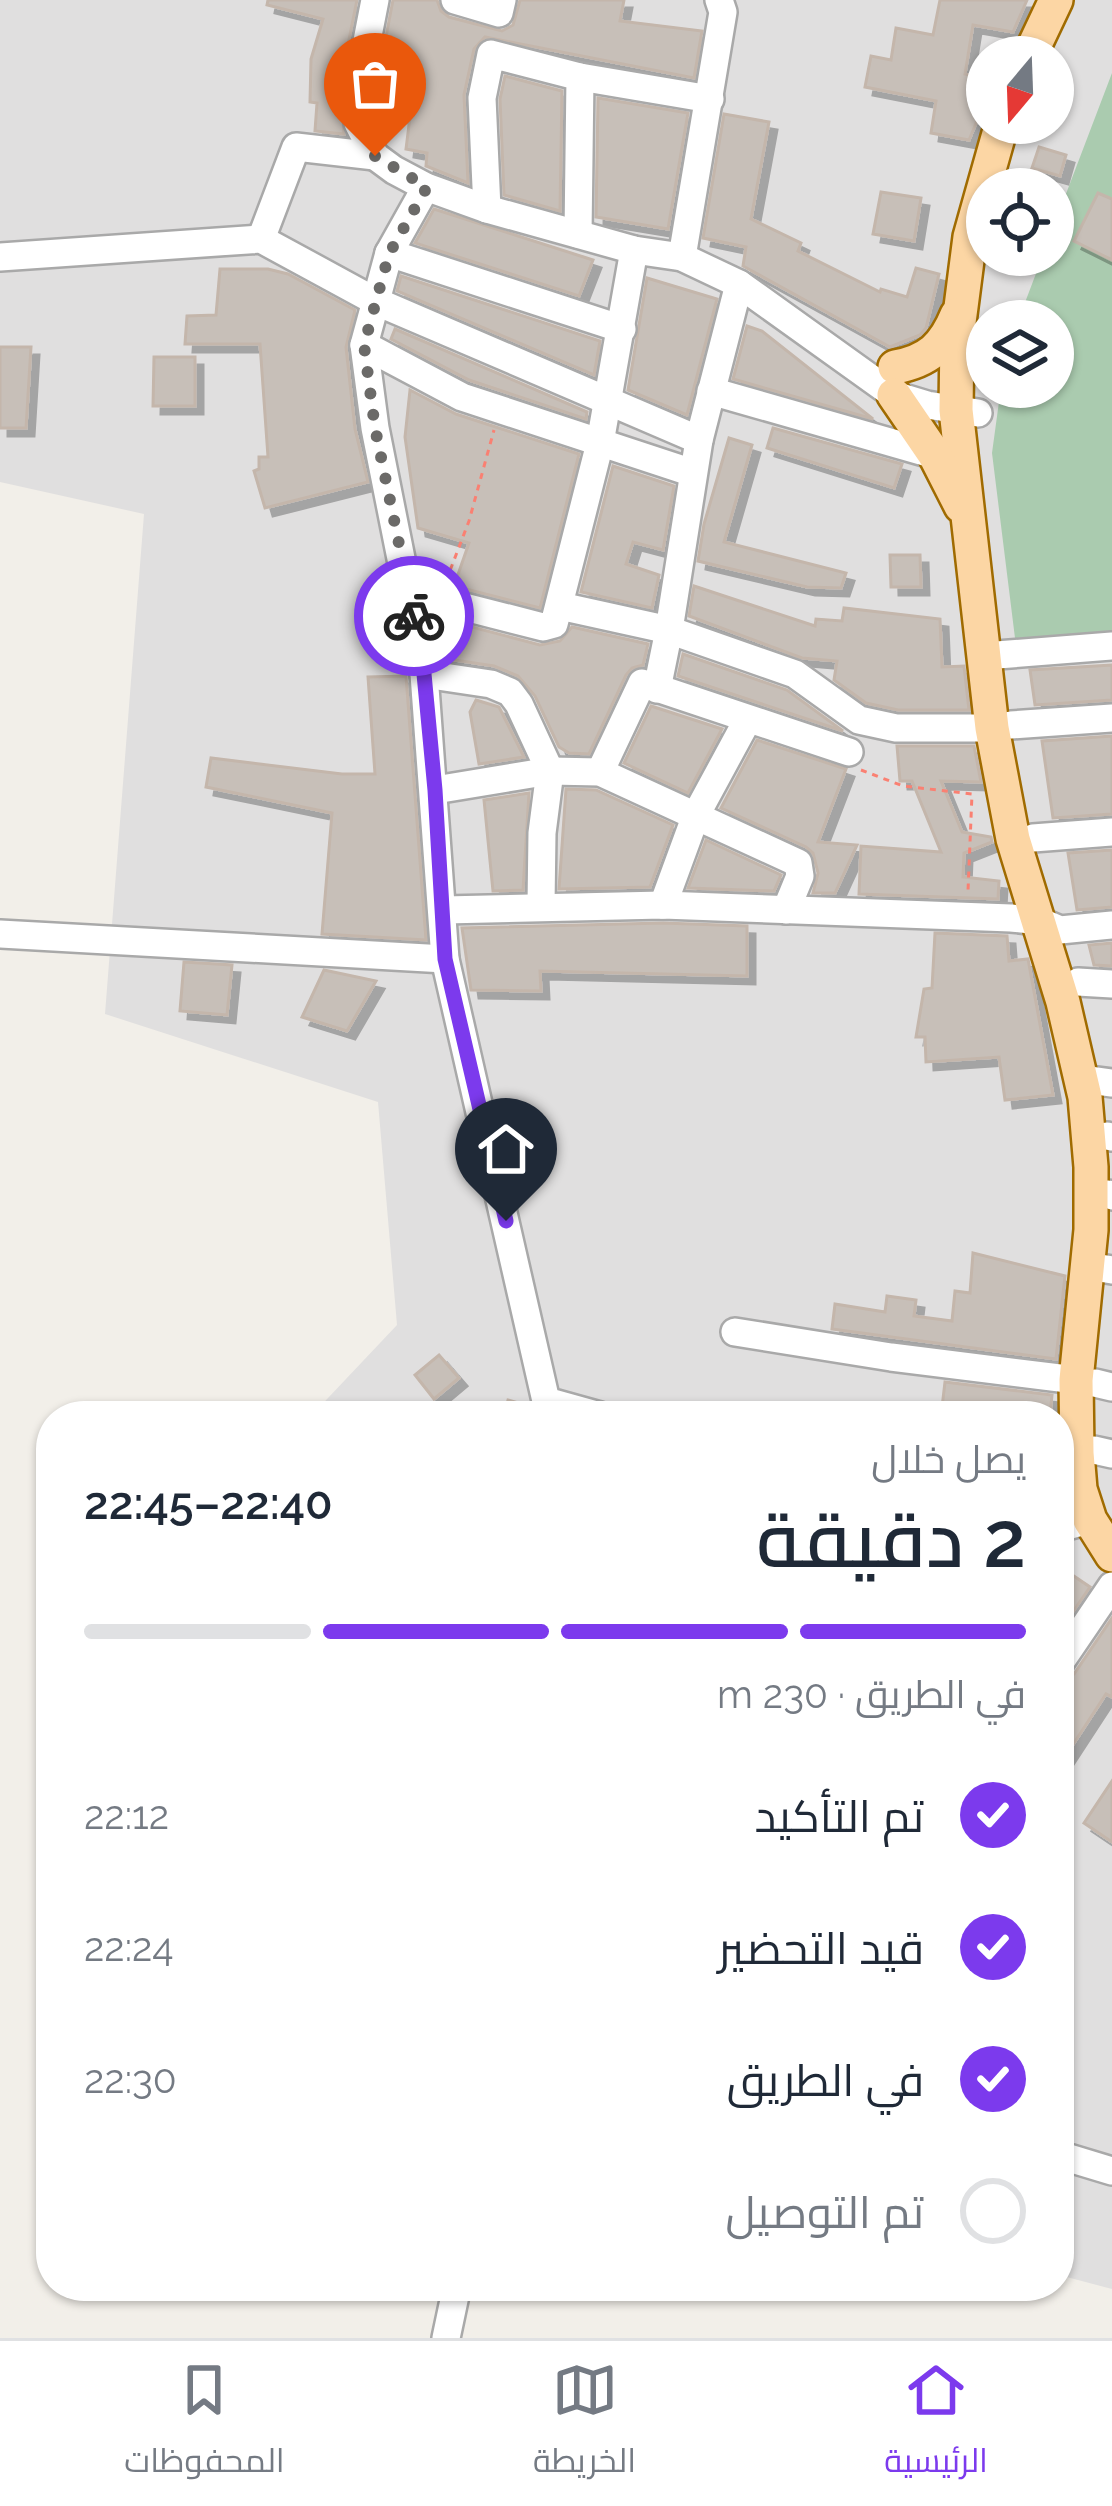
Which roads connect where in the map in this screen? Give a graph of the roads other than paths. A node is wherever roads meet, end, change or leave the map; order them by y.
1 (375, 0) edge
2 (455, 0) edge
3 (718, 0) edge
4 (1056, 0) edge
5 (500, 6) edge
6 (1039, 36) edge
7 (491, 54) junction
8 (580, 77) junction
9 (710, 99) junction
10 (995, 144) edge
11 (375, 156) junction
12 (427, 187) junction
13 (487, 209) junction
14 (578, 234) junction
15 (261, 239) junction
16 (634, 250) junction
17 (389, 254) junction
18 (0, 257) edge
19 (682, 257) junction
20 (739, 284) junction
21 (964, 297) junction
22 (374, 301) junction
23 (622, 329) junction
24 (364, 345) junction
25 (964, 373) junction
26 (894, 381) junction
27 (711, 392) junction
28 (608, 403) junction
29 (967, 412) junction
30 (699, 440) junction
31 (600, 443) junction
32 (935, 455) junction
33 (692, 473) junction
34 (969, 521) junction
35 (410, 593) junction
36 (560, 606) junction
37 (669, 630) junction
38 (1112, 646) edge
39 (994, 655) junction
40 (424, 674) junction
41 (657, 688) junction
42 (1112, 718) edge
43 (748, 719) junction
44 (1001, 727) junction
45 (849, 752) road end
46 (550, 771) junction
47 (599, 772) junction
48 (435, 790) junction
49 (696, 815) junction
50 (1112, 832) edge
51 (1033, 838) junction
52 (542, 905) junction
53 (663, 905) junction
54 (444, 910) junction
55 (787, 910) junction
56 (1050, 925) junction
57 (1112, 926) edge
58 (0, 934) edge
59 (445, 959) junction
60 (1095, 983) edge
61 (1098, 1081) edge
62 (1109, 1136) edge
63 (1110, 1195) edge
64 (1101, 1268) edge
65 (735, 1332) dead end
66 (1094, 1383) edge
67 (546, 1401) edge
68 (1103, 1452) edge
69 (1087, 1524) edge
70 (1112, 1556) edge
71 (1112, 1586) edge
72 (1074, 1642) edge
73 (1074, 2160) edge
74 (1112, 2171) edge
75 (454, 2301) edge
76 (446, 2338) edge

1 - 11 street
2 - 5 street
3 - 9 street
4 - 6 main road
5 - 7 street
7 - 8 street
7 - 13 street
8 - 9 street
8 - 14 street
9 - 19 street
10 - 21 main road
11 - 12 street
11 - 15 street
12 - 13 street
12 - 17 street
13 - 14 street
14 - 16 street
15 - 18 street
15 - 22 street
16 - 19 street
16 - 23 street
17 - 22 street
17 - 23 street
19 - 20 street
20 - 26 street
20 - 27 street
21 - 25 main road
21 - 26 main road
22 - 24 street
22 - 28 street
23 - 28 street
24 - 31 street
24 - 35 street
25 - 26 street
25 - 29 main road
26 - 29 street
26 - 32 main road
27 - 30 street
27 - 32 street
28 - 30 street
28 - 31 street
29 - 34 main road
29 - 39 main road
30 - 33 street
31 - 33 street
31 - 36 street
32 - 34 main road
33 - 37 street
34 - 39 main road
35 - 36 street
35 - 40 street
36 - 37 street
37 - 41 street
37 - 44 street
38 - 39 street
39 - 44 main road
40 - 46 street
40 - 48 street
41 - 43 street
41 - 47 street
42 - 44 street
43 - 45 street
43 - 49 street
44 - 51 main road
44 - 56 main road
46 - 47 street
46 - 48 street
46 - 52 street
47 - 49 street
48 - 54 street
49 - 53 street
49 - 55 street
50 - 51 street
51 - 56 main road
52 - 53 street
52 - 54 street
53 - 55 street
54 - 59 street
55 - 56 street
56 - 57 street
56 - 60 main road
56 - 61 main road
58 - 59 street
59 - 67 street
60 - 61 main road
61 - 62 main road
61 - 64 main road
62 - 63 main road
63 - 64 main road
64 - 66 main road
65 - 66 street
66 - 68 main road
66 - 69 main road
68 - 69 main road
69 - 70 main road
71 - 72 street
73 - 74 street
75 - 76 street

